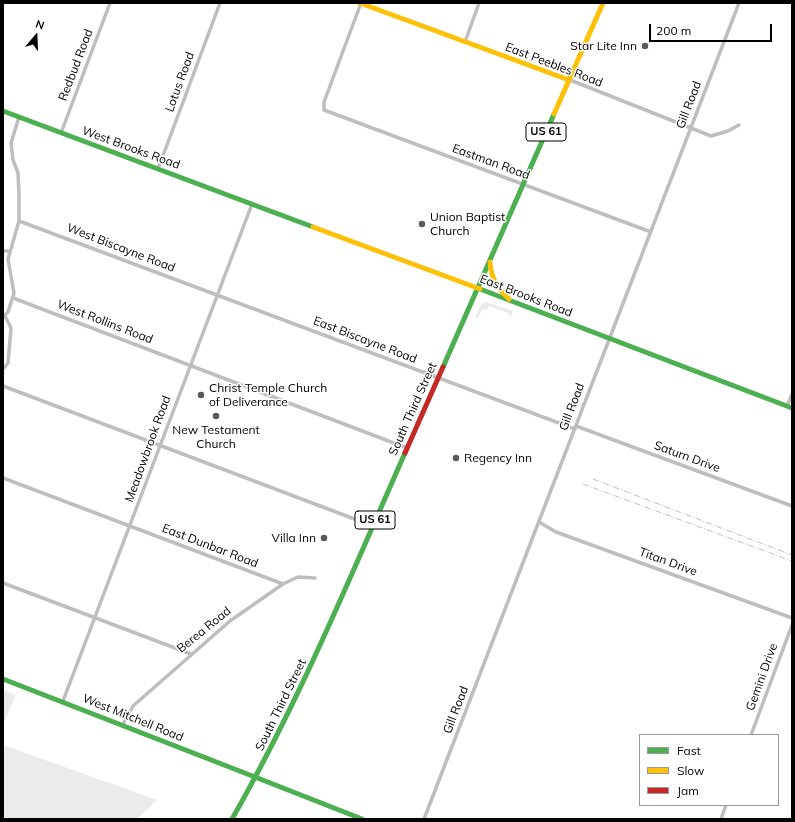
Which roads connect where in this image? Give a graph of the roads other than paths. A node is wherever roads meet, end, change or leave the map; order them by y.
1 (110, 3) edge
2 (220, 3) edge
3 (361, 3) edge
4 (479, 3) edge
5 (603, 3) edge
6 (740, 3) edge
7 (465, 42) junction
8 (569, 80) junction
9 (3, 111) edge
10 (19, 117) junction
11 (739, 125) dead end
12 (690, 129) junction
13 (61, 133) junction
14 (158, 169) junction
15 (523, 184) junction
16 (252, 204) junction
17 (19, 221) junction
18 (651, 232) junction
19 (3, 250) edge
20 (9, 251) junction
21 (490, 261) junction
22 (478, 288) junction
23 (216, 295) junction
24 (13, 298) junction
25 (515, 303) junction
26 (4, 316) edge
27 (610, 339) junction
28 (190, 365) junction
29 (3, 368) edge
30 (438, 378) junction
31 (3, 386) edge
32 (792, 394) edge
33 (790, 407) edge
34 (575, 428) junction
35 (159, 446) junction
36 (407, 448) junction
37 (3, 478) edge
38 (792, 506) edge
39 (539, 522) junction
40 (130, 526) junction
41 (373, 526) junction
42 (315, 578) dead end
43 (3, 583) edge
44 (283, 584) junction
45 (95, 617) junction
46 (792, 618) edge
47 (792, 626) edge
48 (790, 634) edge
49 (191, 654) junction
50 (3, 679) edge
51 (64, 701) junction
52 (123, 724) junction
53 (752, 734) edge
54 (255, 777) junction
55 (726, 806) edge
56 (232, 819) edge
57 (362, 819) edge
58 (424, 819) edge
59 (720, 819) edge

1 - 13 street, Redbud Road
2 - 14 street, Lotus Road
3 - 7 main road, East Peebles Road
3 - 15 street, Eastman Road
4 - 7 street
5 - 8 main road, South Third Street / US 61
6 - 12 street, Gill Road
7 - 8 main road, East Peebles Road
8 - 12 street, East Peebles Road
8 - 15 main road, South Third Street / US 61
9 - 10 main road, West Brooks Road
10 - 13 main road, West Brooks Road
10 - 17 street
11 - 12 street, East Peebles Road
12 - 18 street, Gill Road
13 - 14 main road, West Brooks Road
14 - 16 main road, West Brooks Road
15 - 18 street, Eastman Road
15 - 21 main road, South Third Street / US 61
16 - 22 main road, East Brooks Road
16 - 23 street, Meadowbrook Road
17 - 20 street
17 - 23 street, West Biscayne Road
18 - 27 street, Gill Road
19 - 20 street
20 - 24 street
21 - 22 main road, South Third Street / US 61
21 - 25 main road
22 - 25 main road, East Brooks Road
22 - 30 main road, South Third Street / US 61
23 - 28 street, Meadowbrook Road
23 - 30 street, East Biscayne Road
24 - 26 street
24 - 28 street, West Rollins Road
25 - 27 main road, East Brooks Road
26 - 29 street
27 - 33 main road, East Brooks Road
27 - 34 street, Gill Road
28 - 35 street, Meadowbrook Road
28 - 36 street, West Rollins Road
30 - 34 street, East Biscayne Road
30 - 36 main road, South Third Street / US 61
31 - 35 street
32 - 33 street
34 - 38 street, Saturn Drive
34 - 39 street, Gill Road
35 - 40 street, Meadowbrook Road
35 - 41 street
36 - 41 main road, South Third Street / US 61
37 - 40 street, East Dunbar Road
39 - 46 street, Titan Drive
39 - 58 street, Gill Road
40 - 44 street, East Dunbar Road
40 - 45 street, Meadowbrook Road
41 - 54 main road, South Third Street / US 61
42 - 44 street, Berea Road
43 - 45 street
44 - 49 street, Berea Road
45 - 49 street
45 - 51 street, Meadowbrook Road
47 - 48 street, Gemini Drive
48 - 53 street, Gemini Drive
49 - 52 street, Berea Road
50 - 51 main road, West Mitchell Road
51 - 52 main road, West Mitchell Road
52 - 54 main road, West Mitchell Road
54 - 56 main road, South Third Street / US 61
54 - 57 main road, West Mitchell Road
55 - 59 street

